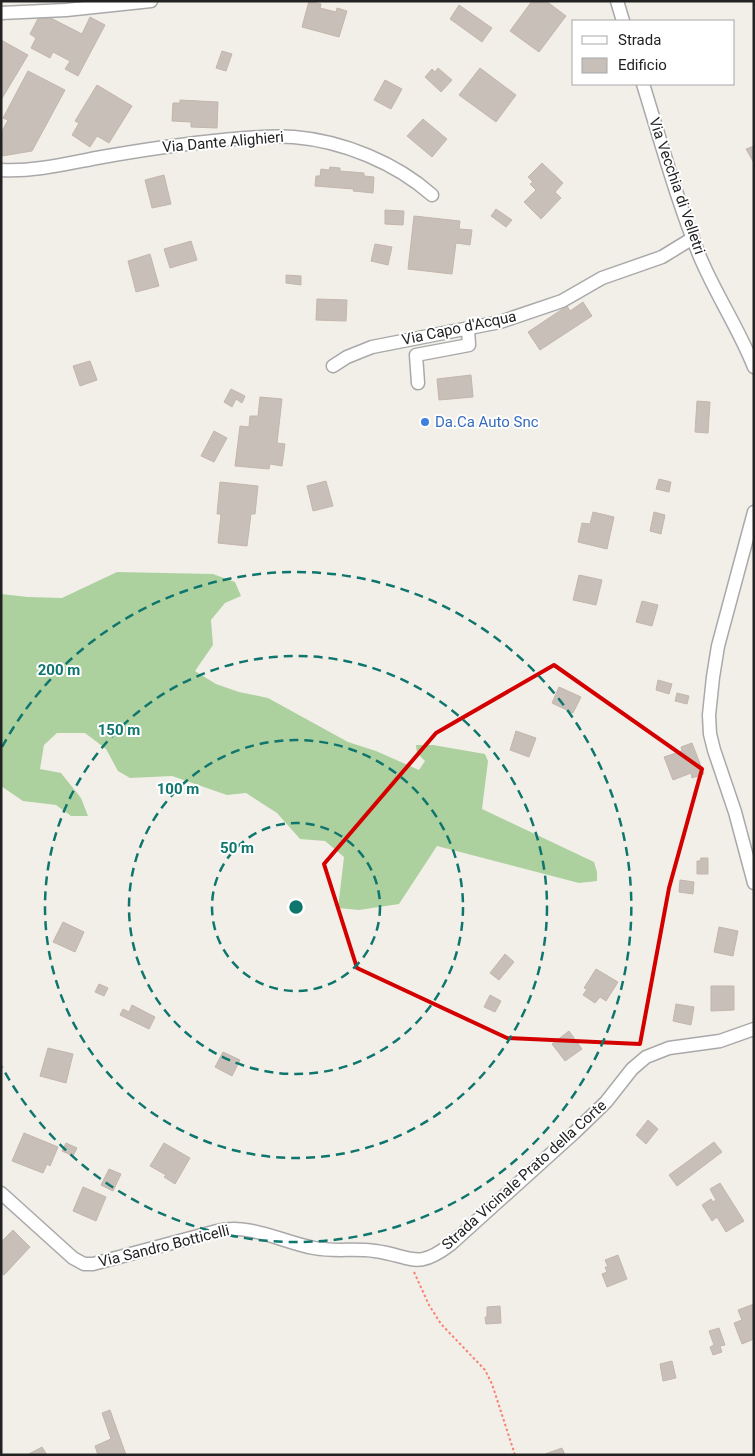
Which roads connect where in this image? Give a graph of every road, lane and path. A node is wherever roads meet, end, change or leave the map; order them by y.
1 (151, 1) edge
2 (617, 1) edge
3 (1, 13) edge
4 (623, 20) edge
5 (643, 85) edge
6 (1, 170) edge
7 (432, 195) dead end
8 (693, 238) junction
9 (468, 329) junction
10 (333, 366) dead end
11 (754, 367) edge
12 (418, 383) dead end
13 (754, 512) edge
14 (750, 538) edge
15 (751, 864) edge
16 (754, 883) edge
17 (754, 1029) edge
18 (1, 1193) edge
19 (409, 1259) junction
20 (516, 1455) edge

1 - 3 street
2 - 4 street
5 - 8 street, Via Vecchia di Velletri
6 - 7 street, Via Dante Alighieri
8 - 9 street, Via Capo d'Acqua
8 - 11 street, Via Vecchia di Velletri
9 - 10 street, Via Capo d'Acqua
9 - 12 street
13 - 14 street
14 - 15 street
15 - 16 street
17 - 19 street, Strada Vicinale Prato della Corte
18 - 19 street, Via Sandro Botticelli
19 - 20 path

